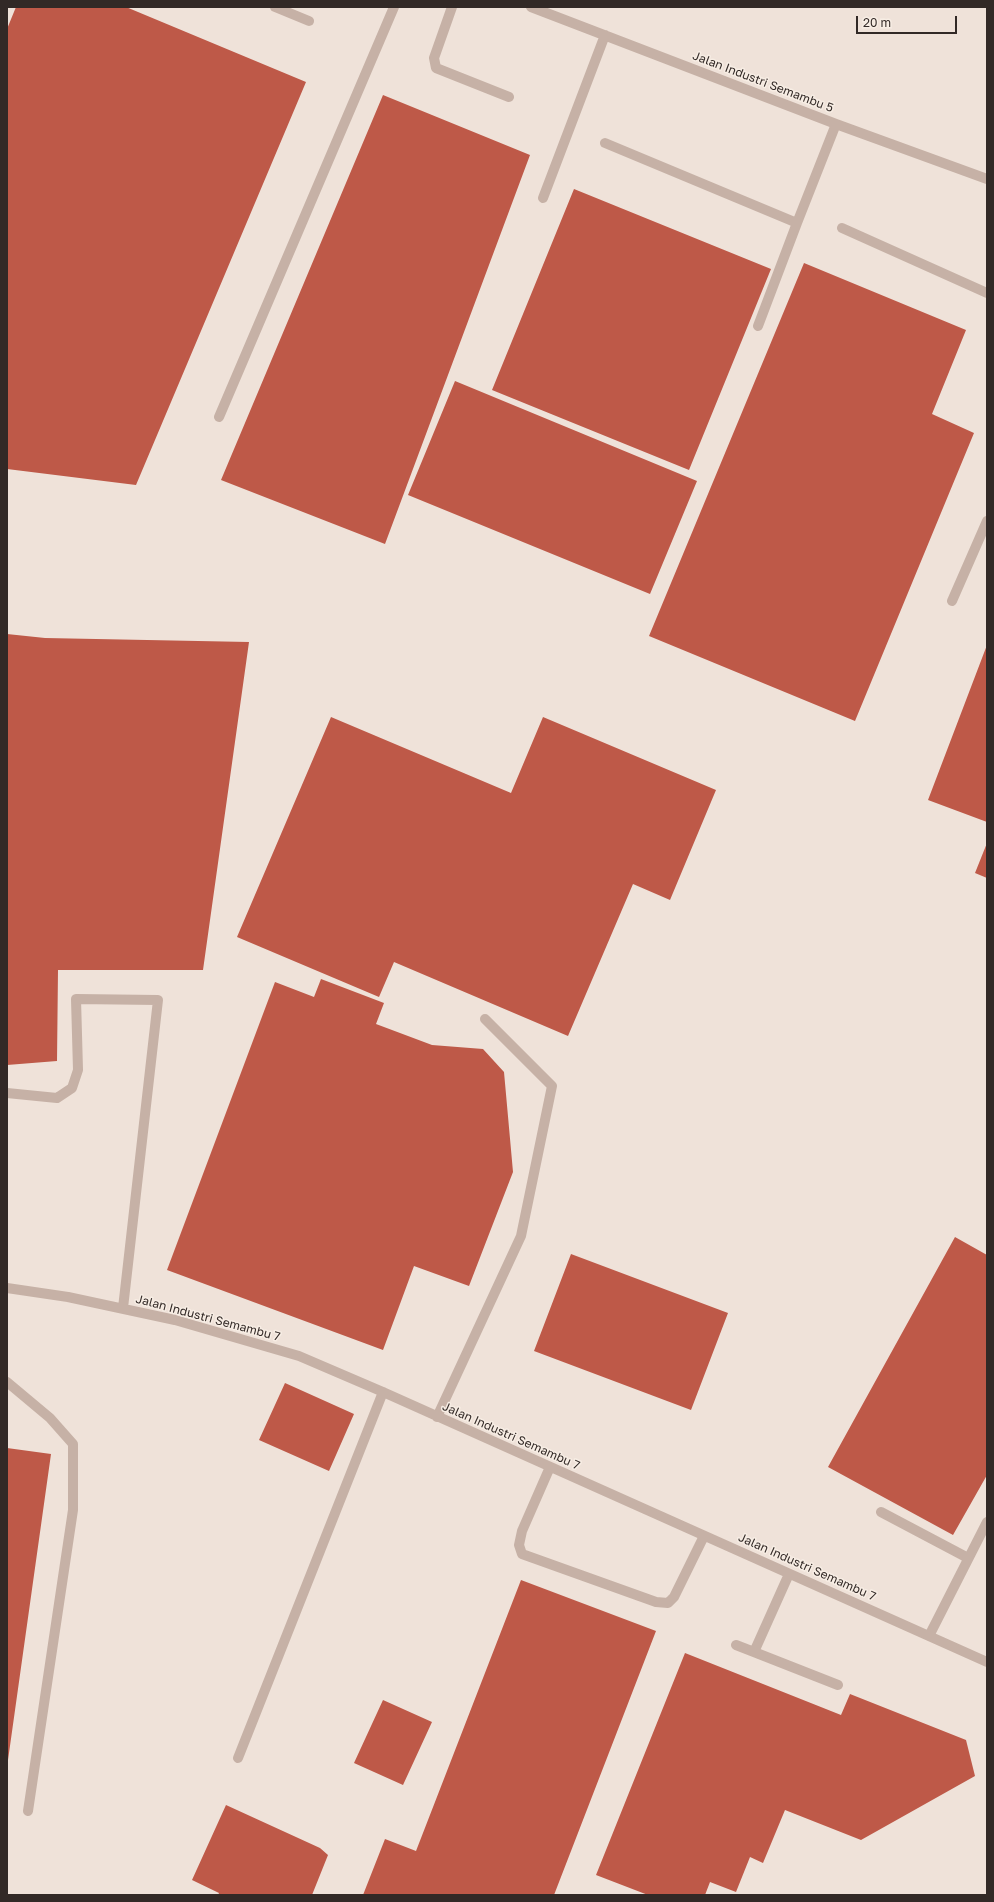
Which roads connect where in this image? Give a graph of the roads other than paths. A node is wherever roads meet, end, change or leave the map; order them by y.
1 (275, 7) edge
2 (394, 7) edge
3 (452, 7) edge
4 (531, 7) edge
5 (309, 21) dead end
6 (605, 35) junction
7 (509, 97) dead end
8 (836, 124) junction
9 (605, 143) dead end
10 (987, 179) edge
11 (543, 198) dead end
12 (797, 223) junction
13 (842, 228) dead end
14 (987, 294) edge
15 (758, 326) dead end
16 (219, 417) dead end
17 (987, 521) edge
18 (952, 601) dead end
19 (485, 1019) dead end
20 (7, 1093) edge
21 (7, 1288) edge
22 (122, 1308) junction
23 (7, 1382) edge
24 (384, 1392) junction
25 (437, 1417) junction
26 (550, 1467) junction
27 (881, 1512) dead end
28 (987, 1522) edge
29 (704, 1536) junction
30 (968, 1558) junction
31 (789, 1574) junction
32 (929, 1636) junction
33 (736, 1645) dead end
34 (754, 1652) junction
35 (987, 1662) edge
36 (838, 1685) dead end
37 (238, 1758) dead end
38 (28, 1811) dead end

1 - 5 street
2 - 16 street
3 - 7 street
4 - 6 street, Jalan Industri Semambu 5
6 - 8 street, Jalan Industri Semambu 5
6 - 11 street
8 - 10 street, Jalan Industri Semambu 5
8 - 12 street
9 - 12 street
12 - 15 street
13 - 14 street
17 - 18 street
19 - 25 street
20 - 22 street
21 - 22 street, Jalan Industri Semambu 7
22 - 24 street, Jalan Industri Semambu 7
23 - 38 street
24 - 25 street, Jalan Industri Semambu 7
24 - 37 street
25 - 26 street, Jalan Industri Semambu 7
26 - 29 street, Jalan Industri Semambu 7
26 - 29 street
27 - 30 street
28 - 30 street
29 - 31 street, Jalan Industri Semambu 7
30 - 32 street
31 - 32 street, Jalan Industri Semambu 7
31 - 34 street
32 - 35 street, Jalan Industri Semambu 7
33 - 34 street
34 - 36 street

